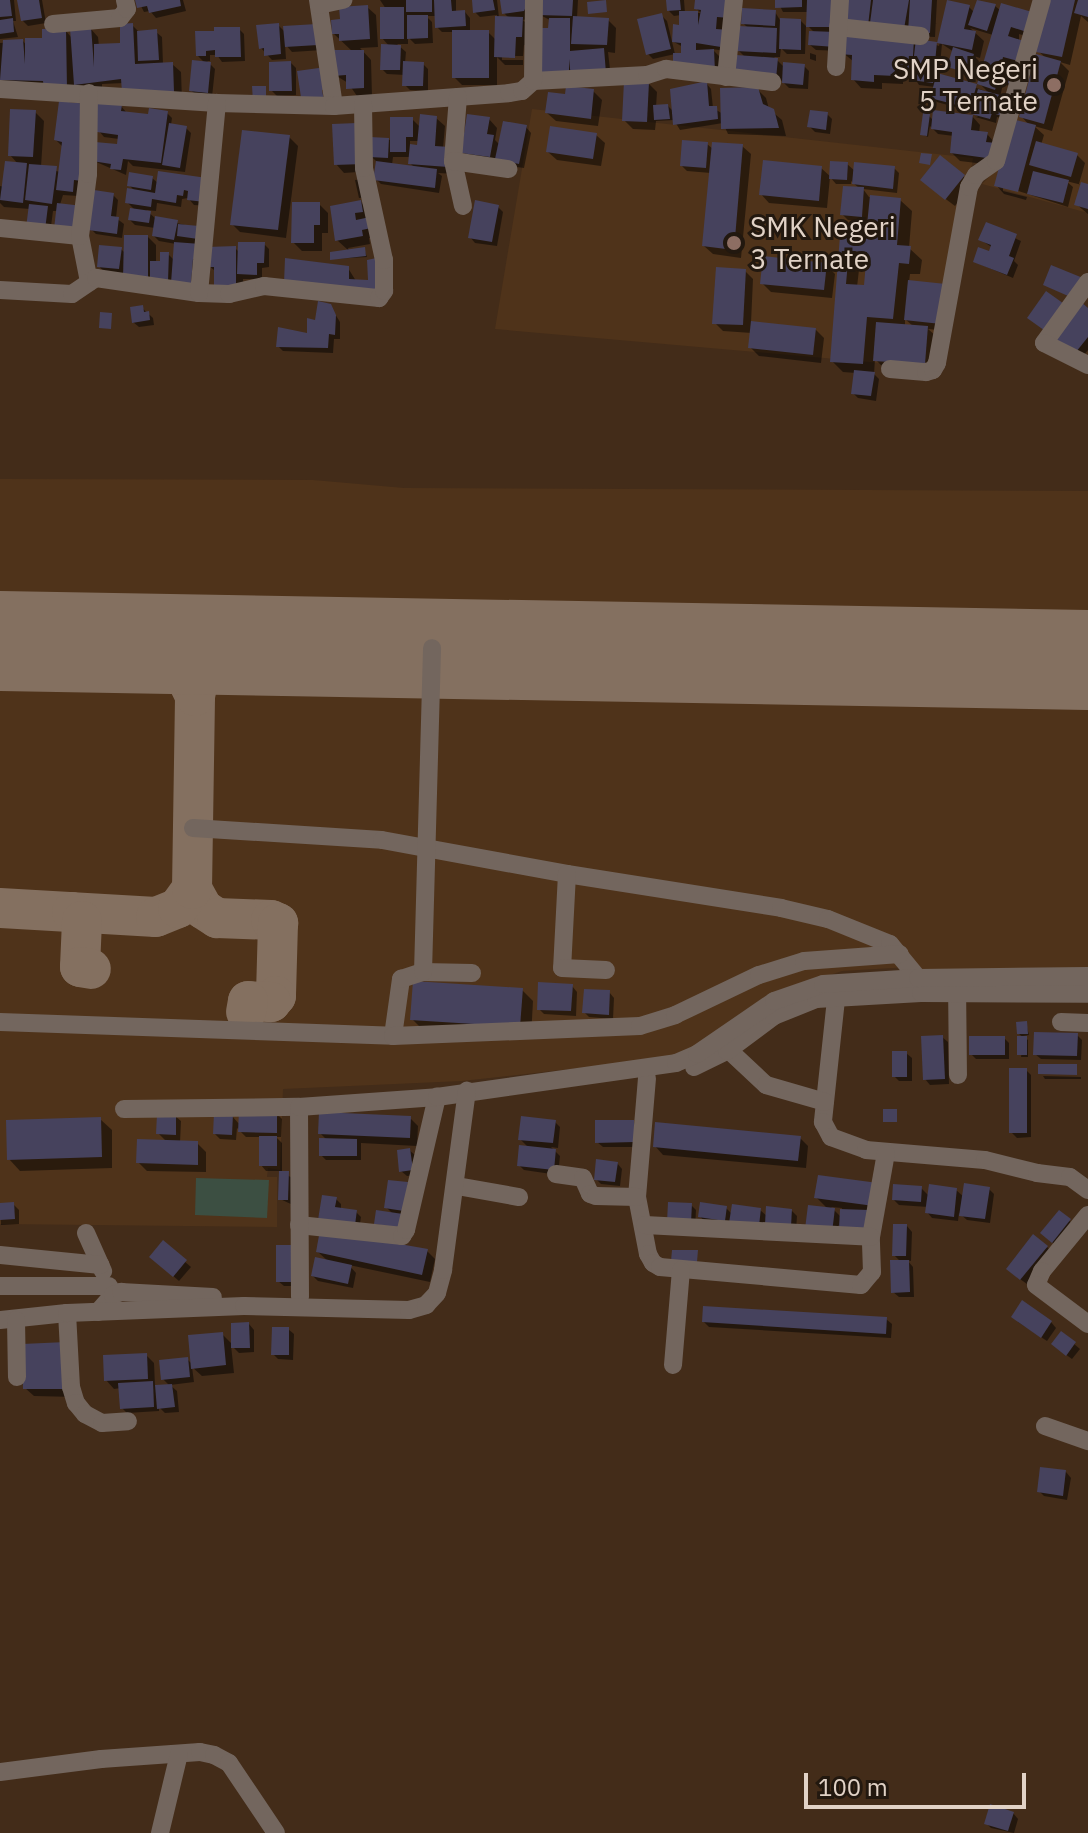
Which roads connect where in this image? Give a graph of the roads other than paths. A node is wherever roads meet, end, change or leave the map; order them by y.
1 (125, 0) edge
2 (343, 0) edge
3 (534, 0) edge
4 (734, 0) edge
5 (840, 0) edge
6 (1042, 0) edge
7 (318, 2) edge
8 (53, 24) dead end
9 (838, 27) junction
10 (921, 36) dead end
11 (836, 67) dead end
12 (726, 77) junction
13 (533, 81) junction
14 (772, 82) dead end
15 (0, 89) edge
16 (89, 93) junction
17 (458, 97) junction
18 (217, 103) junction
19 (363, 104) junction
20 (334, 106) junction
21 (453, 161) junction
22 (508, 169) dead end
23 (463, 206) dead end
24 (0, 228) edge
25 (80, 236) junction
26 (89, 282) junction
27 (1088, 282) edge
28 (0, 290) edge
29 (199, 293) junction
30 (1088, 365) edge
31 (890, 369) dead end
32 (432, 648) dead end
33 (193, 828) dead end
34 (428, 847) junction
35 (567, 874) junction
36 (900, 954) junction
37 (606, 970) dead end
38 (423, 972) junction
39 (472, 973) dead end
40 (1088, 976) edge
41 (919, 985) junction
42 (957, 986) junction
43 (837, 990) junction
44 (1088, 994) edge
45 (0, 1022) edge
46 (1061, 1022) dead end
47 (1088, 1023) edge
48 (393, 1036) junction
49 (722, 1045) junction
50 (958, 1075) dead end
51 (647, 1078) junction
52 (437, 1097) junction
53 (464, 1098) junction
54 (825, 1102) junction
55 (299, 1107) junction
56 (124, 1109) dead end
57 (886, 1153) junction
58 (556, 1174) dead end
59 (457, 1186) junction
60 (1088, 1190) edge
61 (519, 1197) dead end
62 (637, 1197) junction
63 (1088, 1215) edge
64 (299, 1225) junction
65 (645, 1225) junction
66 (86, 1233) dead end
67 (871, 1237) junction
68 (0, 1255) edge
69 (101, 1265) junction
70 (681, 1270) junction
71 (0, 1286) edge
72 (111, 1290) junction
73 (300, 1297) junction
74 (98, 1312) junction
75 (67, 1313) junction
76 (8, 1320) edge
77 (1088, 1324) edge
78 (673, 1365) dead end
79 (17, 1377) dead end
80 (128, 1421) dead end
81 (1045, 1426) dead end
82 (1088, 1441) edge
83 (179, 1754) junction
84 (0, 1772) edge
85 (160, 1833) edge
86 (276, 1833) edge

1 - 8 street
2 - 7 street
3 - 13 street
4 - 12 street
5 - 9 street
6 - 31 street
7 - 20 street
9 - 10 street
9 - 11 street
12 - 13 street
12 - 14 street
13 - 17 street
15 - 16 street
16 - 18 street
16 - 25 street
17 - 19 street
17 - 21 street
18 - 20 street
18 - 29 street
19 - 20 street
19 - 29 street
21 - 22 street
21 - 23 street
24 - 25 street
25 - 26 street
26 - 28 street
26 - 29 street
27 - 30 street
32 - 34 street
33 - 34 street
34 - 35 street
34 - 38 street
35 - 36 street
35 - 37 street
36 - 41 street
36 - 48 street
38 - 39 street
38 - 48 street
40 - 42 street
41 - 42 street
41 - 43 street
42 - 44 street
42 - 50 street
43 - 49 street
43 - 54 street
45 - 48 street
46 - 47 street
49 - 51 street
49 - 53 street
49 - 54 street
51 - 53 street
51 - 62 street
52 - 53 street
52 - 55 street
52 - 64 street
53 - 59 street
53 - 73 street
54 - 57 street
55 - 56 street
55 - 64 street
57 - 60 street
57 - 67 street
58 - 62 street
59 - 61 street
59 - 74 street
62 - 65 street
63 - 77 street
64 - 73 street
65 - 67 street
65 - 70 street
66 - 69 street
67 - 70 street
68 - 69 street
69 - 72 street
70 - 78 street
71 - 72 street
72 - 73 street
72 - 74 street
74 - 75 street
75 - 76 street
75 - 80 street
76 - 79 street
81 - 82 street
83 - 84 street
83 - 85 street
83 - 86 street

